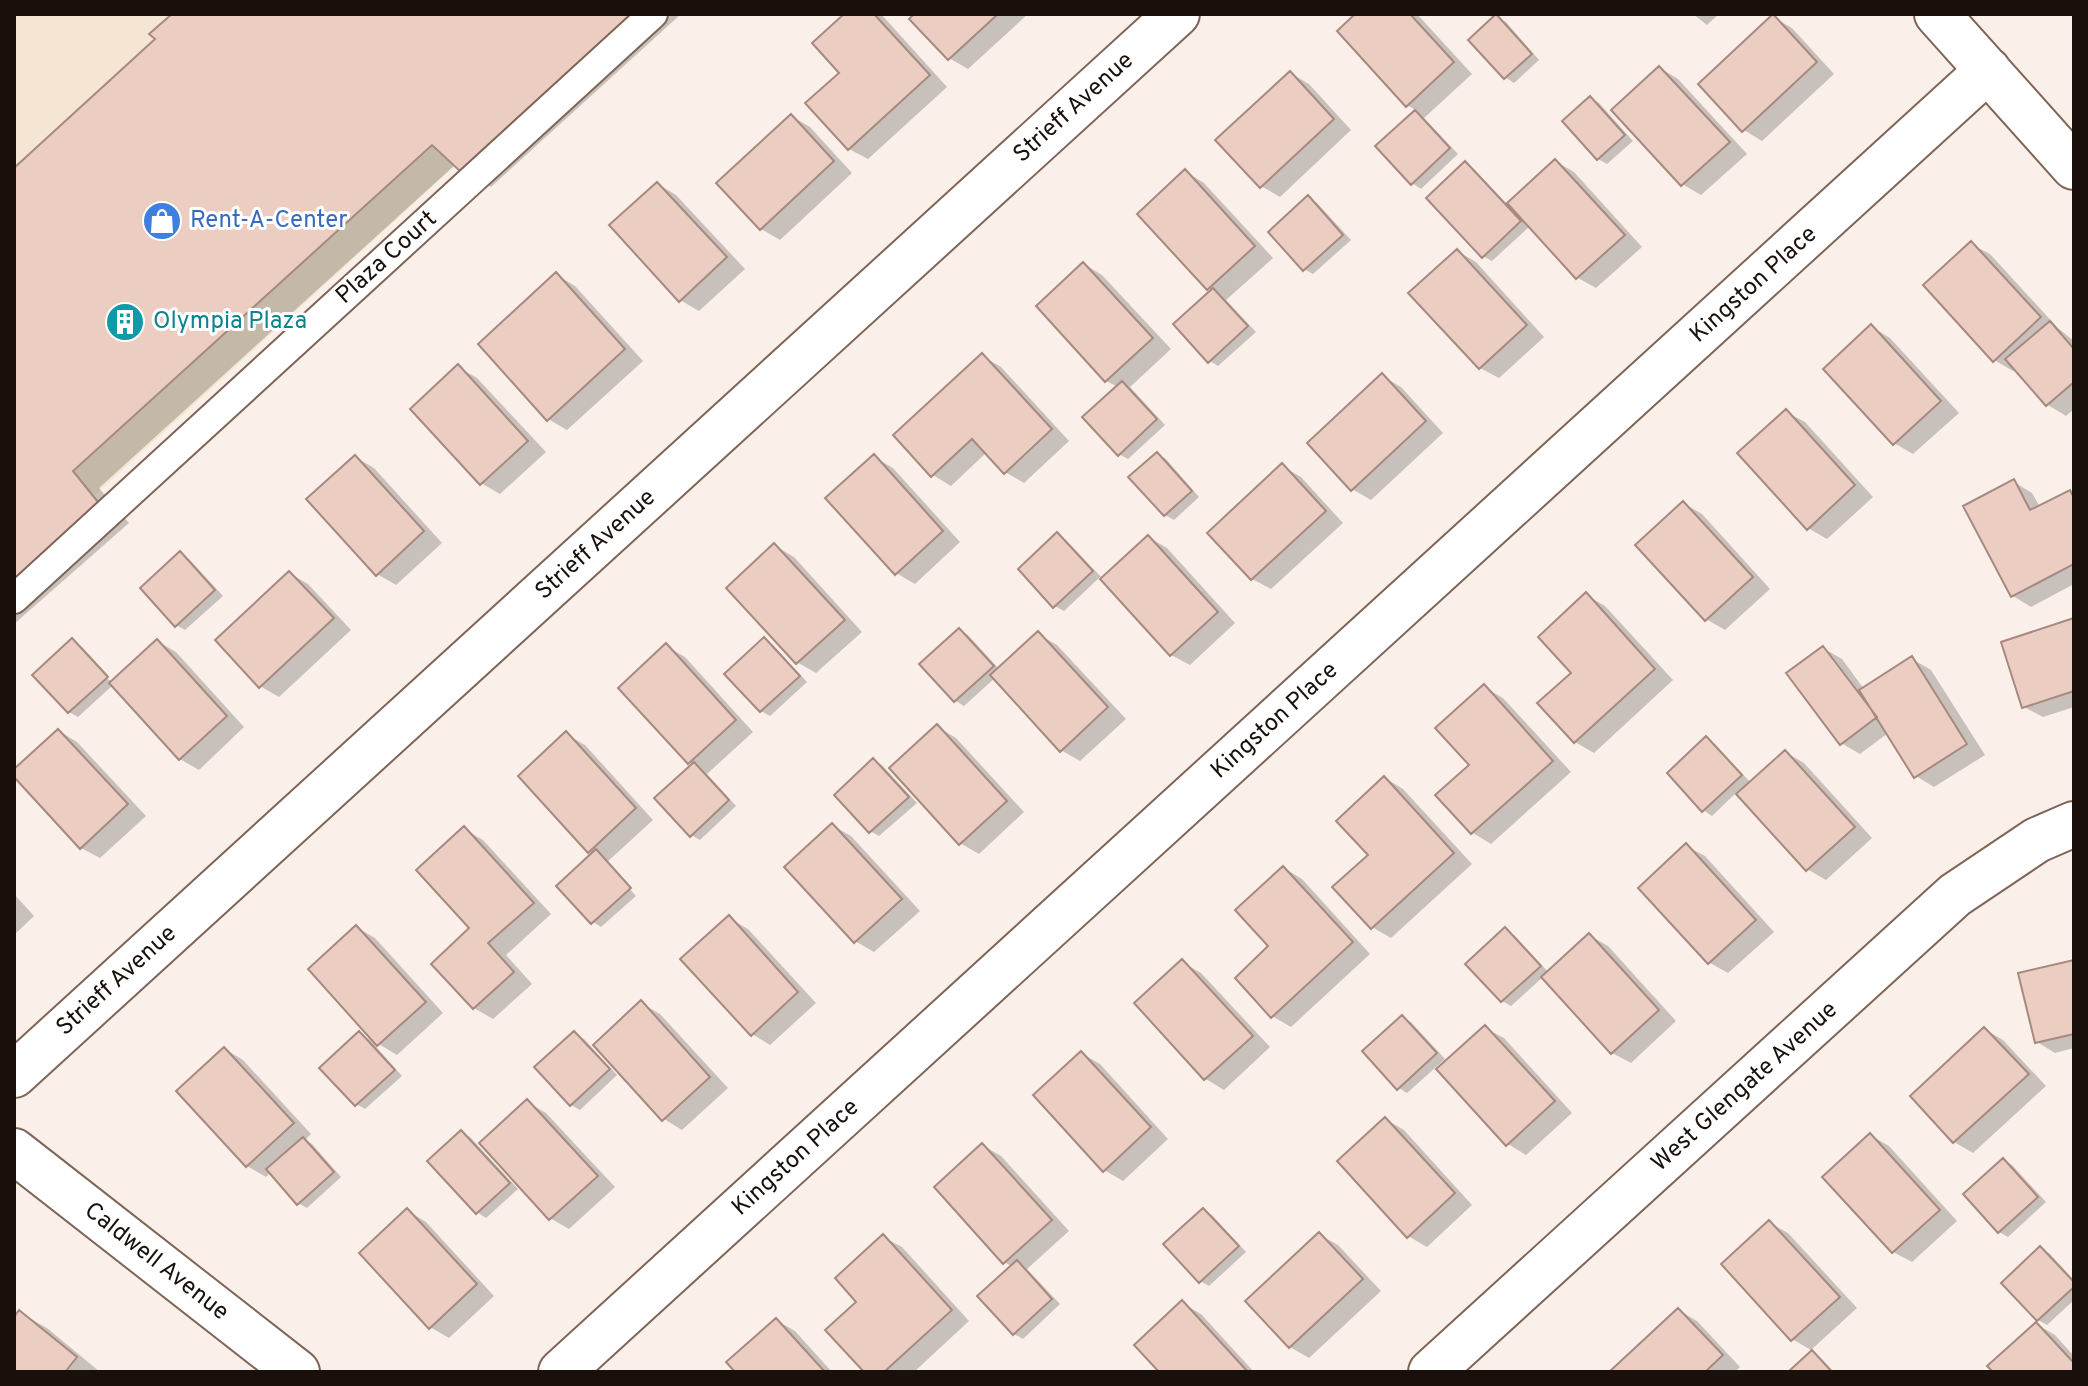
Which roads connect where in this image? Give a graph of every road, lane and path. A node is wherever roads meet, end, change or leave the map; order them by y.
1 (653, 14) edge
2 (1177, 14) edge
3 (1937, 14) edge
4 (1988, 70) junction
5 (2074, 167) edge
6 (14, 599) edge
7 (2074, 824) edge
8 (14, 1075) edge
9 (14, 1151) edge
10 (297, 1372) edge
11 (561, 1372) edge
12 (1431, 1372) edge

1 - 6 lane, Plaza Court
2 - 8 street, Strieff Avenue
3 - 4 street
4 - 5 street
4 - 11 street, Kingston Place
7 - 12 street, West Glengate Avenue
9 - 10 street, Caldwell Avenue

